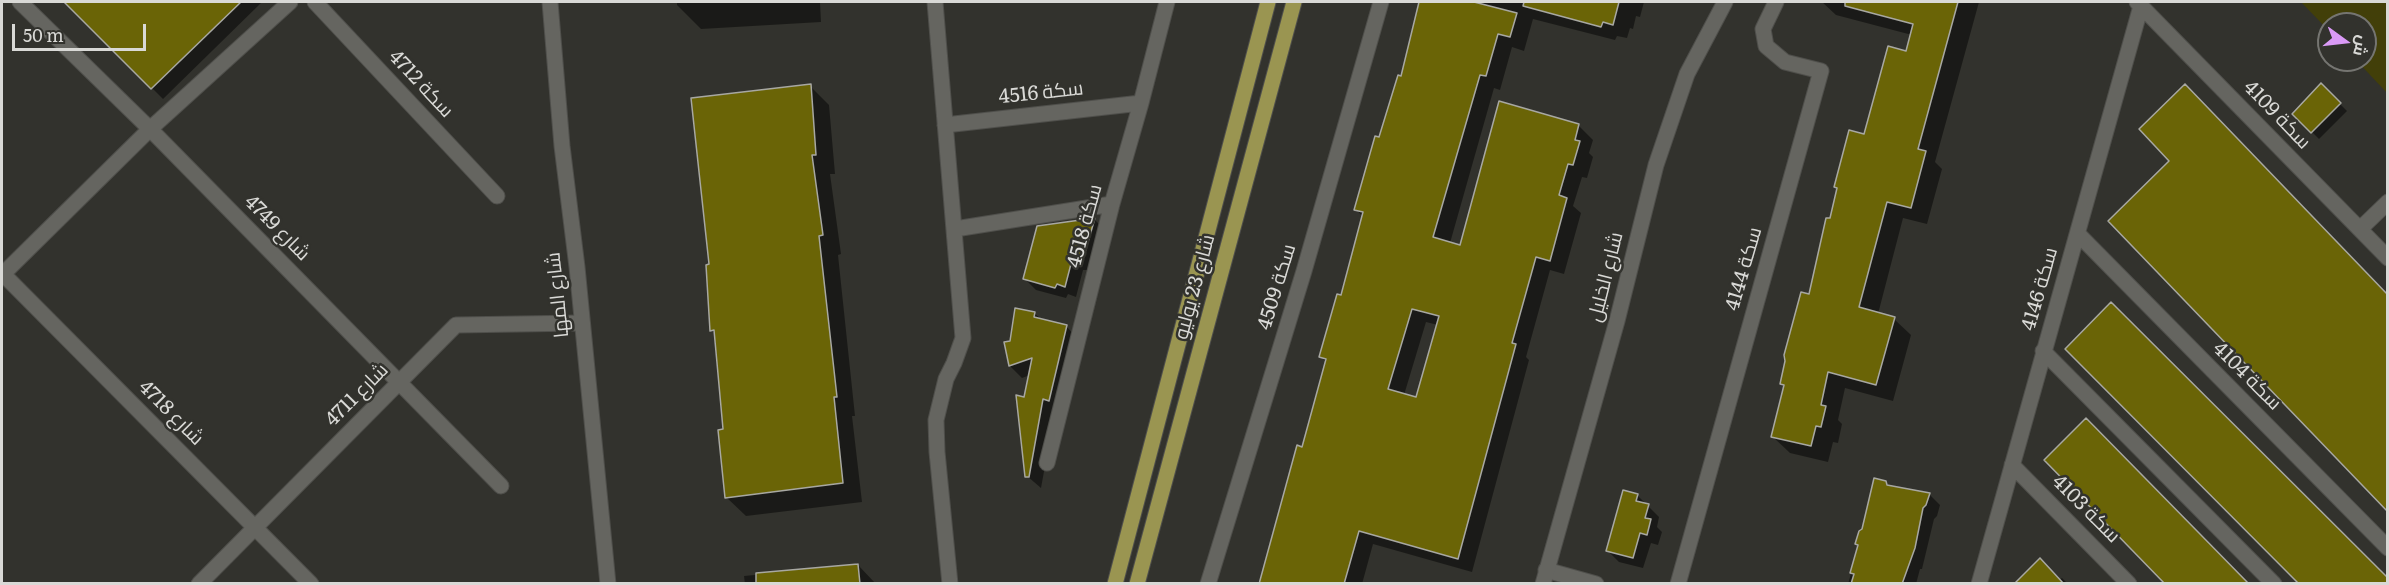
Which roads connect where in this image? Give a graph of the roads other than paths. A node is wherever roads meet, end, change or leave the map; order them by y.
1 (20, 2) edge
2 (290, 2) edge
3 (315, 2) edge
4 (550, 2) edge
5 (935, 2) edge
6 (1167, 2) edge
7 (1268, 2) edge
8 (1294, 2) edge
9 (1381, 2) edge
10 (1725, 2) edge
11 (1776, 2) edge
12 (2139, 4) edge
13 (1141, 103) junction
14 (945, 125) junction
15 (150, 129) junction
16 (497, 196) dead end
17 (2388, 202) edge
18 (1112, 204) junction
19 (955, 229) junction
20 (2360, 229) junction
21 (2078, 234) junction
22 (2388, 258) edge
23 (2, 274) edge
24 (581, 323) junction
25 (2043, 351) junction
26 (399, 383) junction
27 (1047, 463) dead end
28 (2012, 465) junction
29 (501, 486) dead end
30 (256, 528) junction
31 (2388, 548) edge
32 (1543, 579) edge
33 (200, 584) edge
34 (311, 584) edge
35 (608, 584) edge
36 (950, 584) edge
37 (1115, 584) edge
38 (1137, 584) edge
39 (1208, 584) edge
40 (1596, 584) edge
41 (1678, 584) edge
42 (1979, 584) edge
43 (2129, 584) edge
44 (2274, 584) edge

1 - 15 street, 4749 شارع
2 - 15 street
3 - 16 street, سكة 4712
4 - 24 street, شارع المها
5 - 14 street
6 - 13 street, سكة 4518
7 - 37 main road, شارع 23 يوليو
8 - 38 main road, شارع 23 يوليو
9 - 39 street, سكة 4509
10 - 32 street, شارع الخليل
11 - 41 street, سكة 4144
12 - 20 street, سكة 4109
12 - 21 street, سكة 4146
13 - 14 street, سكة 4516
13 - 18 street, سكة 4518
14 - 19 street
15 - 23 street
15 - 26 street, 4749 شارع
17 - 20 street
18 - 19 street
18 - 27 street, سكة 4518
19 - 36 street
20 - 22 street, سكة 4109
21 - 25 street, سكة 4146
21 - 31 street, سكة 4104
23 - 30 street, 4718 شارع
24 - 26 street, 4711 شارع
24 - 35 street, شارع المها
25 - 28 street, سكة 4146
25 - 44 street
26 - 29 street, 4749 شارع
26 - 30 street, 4711 شارع
28 - 42 street, سكة 4146
28 - 43 street, سكة 4103
30 - 33 street, 4711 شارع
30 - 34 street, 4718 شارع
32 - 40 street

